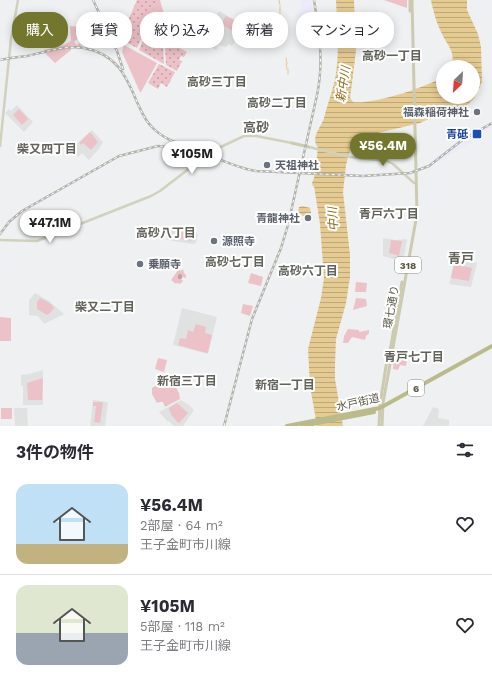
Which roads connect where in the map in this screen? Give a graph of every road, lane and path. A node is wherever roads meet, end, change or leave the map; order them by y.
1 (18, 0) edge
2 (411, 0) edge
3 (293, 143) joint
4 (0, 146) edge
5 (309, 147) joint
6 (414, 165) junction
7 (414, 183) junction
8 (0, 240) edge
9 (492, 347) edge
10 (391, 350) junction
11 (381, 397) junction
12 (384, 405) junction
13 (379, 418) junction
14 (384, 419) junction
15 (314, 422) junction
16 (287, 426) edge
17 (300, 426) edge
18 (381, 426) edge

1 - 4 main road
2 - 6 main road, 環七通り / 318
3 - 5 main road
3 - 8 main road
5 - 7 main road
6 - 7 main road, 環七通り / 318
6 - 10 main road, 環七通り / 318
7 - 10 main road, 環七通り / 318
9 - 12 highway, 水戸街道 / 6
10 - 11 main road
10 - 12 main road
10 - 18 main road, 環七通り / 318
11 - 12 main road
11 - 12 main road
12 - 13 main road
12 - 14 main road
12 - 15 highway, 水戸街道 / 6
13 - 14 main road
13 - 18 main road
14 - 18 main road
15 - 16 highway, 水戸街道 / 6
15 - 17 highway, 水戸街道 / 6

